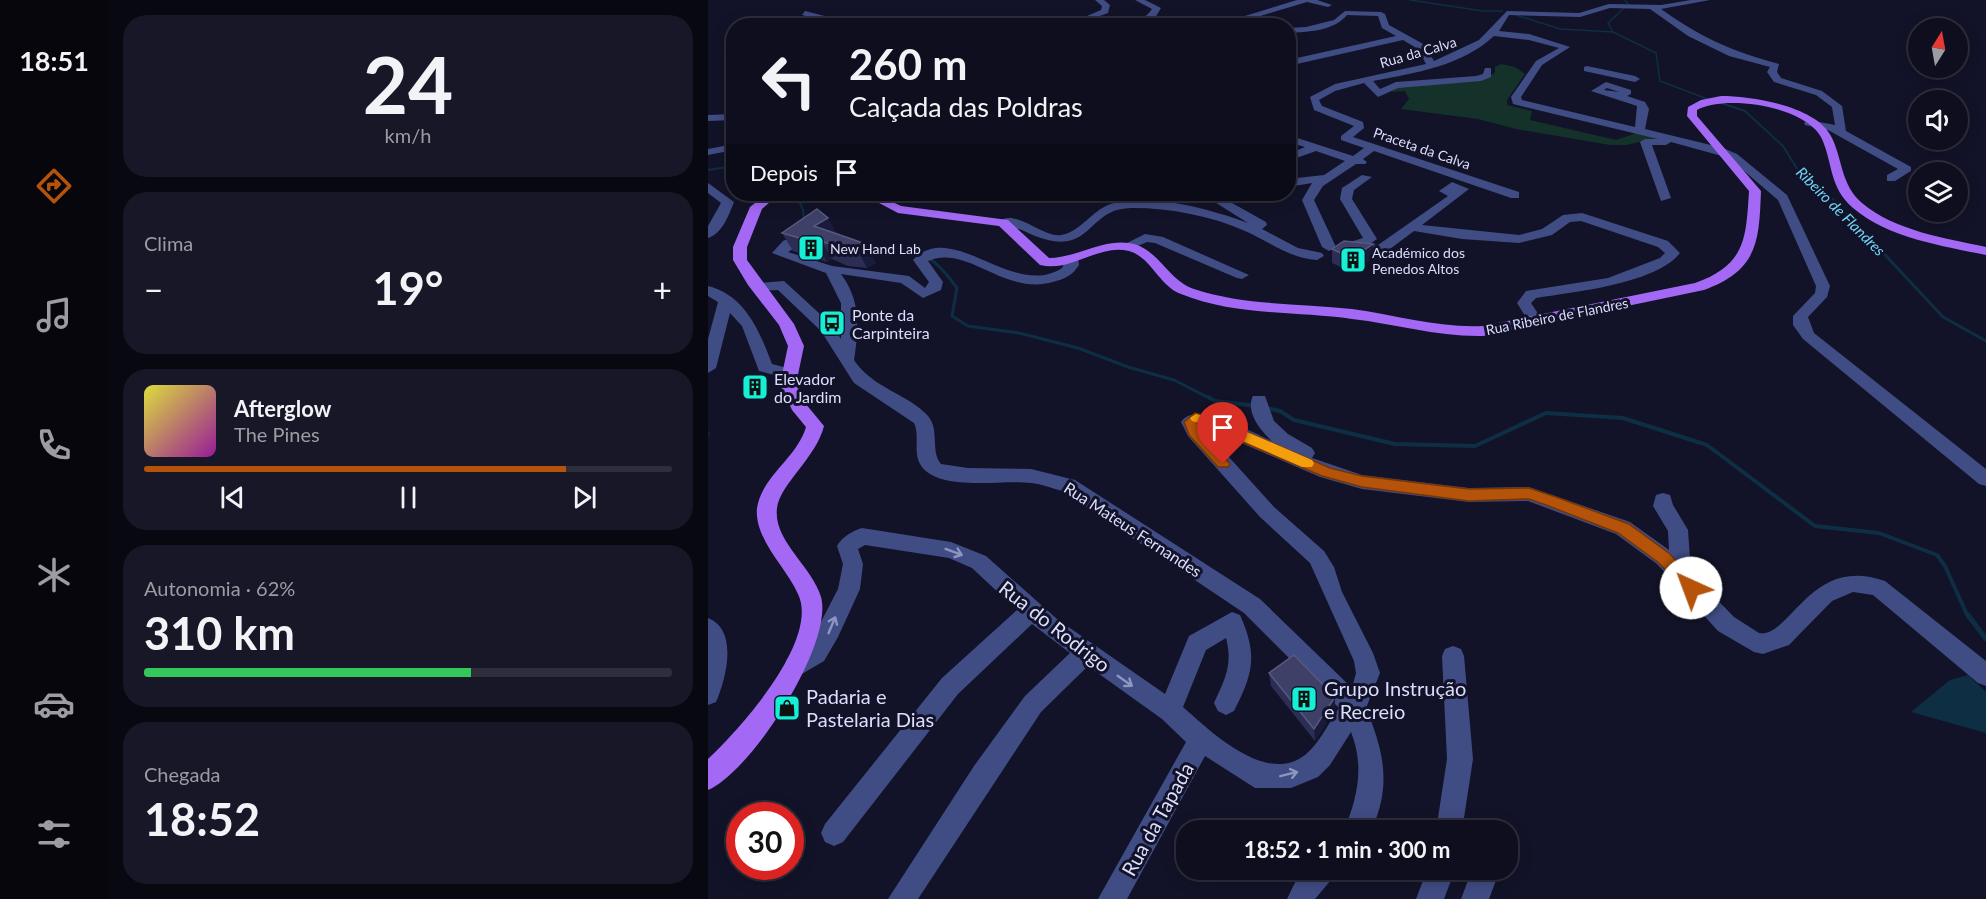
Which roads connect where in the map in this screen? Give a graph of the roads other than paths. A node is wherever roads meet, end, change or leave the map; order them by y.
1 (1099, 0) edge
2 (1139, 0) edge
3 (1307, 0) edge
4 (1706, 0) edge
5 (1328, 5) dead end
6 (1652, 7) junction
7 (1277, 8) junction
8 (805, 13) dead end
9 (1298, 14) dead end
10 (823, 18) edge
11 (1088, 18) edge
12 (1148, 18) edge
13 (1243, 18) edge
14 (1308, 18) dead end
15 (1323, 25) junction
16 (1296, 31) edge
17 (1493, 33) junction
18 (1404, 37) junction
19 (1296, 61) edge
20 (1430, 63) junction
21 (1587, 69) dead end
22 (1488, 70) dead end
23 (1635, 79) dead end
24 (1367, 80) junction
25 (1618, 97) dead end
26 (726, 117) edge
27 (708, 118) edge
28 (1354, 121) joint
29 (1809, 123) junction
30 (1640, 130) junction
31 (1841, 132) junction
32 (1296, 141) edge
33 (1714, 146) junction
34 (1316, 147) junction
35 (1372, 148) junction
36 (726, 149) edge
37 (708, 152) edge
38 (1296, 155) edge
39 (1359, 161) junction
40 (1365, 177) dead end
41 (1327, 178) junction
42 (1891, 178) dead end
43 (1296, 182) edge
44 (708, 187) edge
45 (1457, 195) dead end
46 (1515, 195) dead end
47 (1665, 198) dead end
48 (726, 200) edge
49 (727, 201) edge
50 (762, 201) edge
51 (882, 201) edge
52 (1220, 201) edge
53 (1003, 223) junction
54 (1412, 227) junction
55 (708, 234) edge
56 (805, 235) edge
57 (1128, 246) junction
58 (1354, 247) junction
59 (1332, 248) junction
60 (1986, 251) edge
61 (1316, 254) junction
62 (1073, 259) junction
63 (831, 270) junction
64 (1242, 275) dead end
65 (758, 287) junction
66 (708, 290) edge
67 (726, 300) junction
68 (1535, 321) junction
69 (846, 360) junction
70 (708, 368) edge
71 (789, 374) junction
72 (1258, 406) dead end
73 (1986, 479) edge
74 (1370, 483) junction
75 (1663, 500) dead end
76 (1681, 576) junction
77 (1031, 611) junction
78 (708, 628) edge
79 (1086, 653) junction
80 (1453, 656) dead end
81 (795, 667) junction
82 (1986, 675) edge
83 (708, 694) edge
84 (1226, 704) dead end
85 (1353, 706) junction
86 (1170, 711) junction
87 (1201, 739) junction
88 (708, 777) edge
89 (1362, 820) edge
90 (1451, 820) edge
91 (834, 834) dead end
92 (1311, 880) edge
93 (1437, 880) edge
94 (902, 899) edge
95 (1112, 899) edge
96 (1301, 899) edge
97 (1430, 899) edge

1 - 11 street
2 - 12 street
3 - 5 street
3 - 7 street
4 - 6 street, Rua da Calva
6 - 17 street, Rua da Calva
6 - 31 street
7 - 9 street
7 - 13 street
8 - 10 street
14 - 15 street
15 - 16 street
15 - 18 street
17 - 20 street, Rua da Calva
17 - 30 street
18 - 19 street
18 - 20 street
20 - 24 street, Rua da Calva
21 - 23 street
22 - 24 street
24 - 28 street, Rua da Calva
25 - 30 street
26 - 27 street
28 - 35 street, Praceta da Calva
29 - 31 street
29 - 33 main road, Rua Ribeiro de Flandres
29 - 60 main road, Rua Ribeiro de Flandres
30 - 33 street
31 - 42 street
32 - 34 street
33 - 47 street
33 - 68 main road, Rua Ribeiro de Flandres
33 - 73 street
34 - 38 street
34 - 39 street
35 - 39 street
35 - 46 street, Praceta da Calva
36 - 37 street
39 - 41 street
40 - 58 street
41 - 43 street
41 - 59 street
44 - 48 street
45 - 54 street
49 - 55 street
50 - 65 main road
51 - 53 main road
52 - 61 street
53 - 61 street
53 - 62 main road
54 - 58 street
54 - 68 street
56 - 63 street
57 - 62 main road
57 - 64 street
57 - 68 main road, Rua Ribeiro de Flandres
58 - 59 street
59 - 61 street
62 - 63 street
63 - 69 street
65 - 69 street, Rua Mateus Fernandes
65 - 71 main road
66 - 67 street
67 - 70 street
67 - 71 street
69 - 85 street, Rua Mateus Fernandes
71 - 81 main road
72 - 74 street
74 - 76 street
74 - 85 street, Rua do Rodrigo
75 - 76 street
76 - 82 street
77 - 79 street, Rua do Rodrigo
81 -> 77 street, Rua do Rodrigo
77 - 91 street
78 - 83 street
79 -> 86 street, Rua do Rodrigo
79 - 94 street
80 - 90 street
81 - 88 main road
84 - 86 street
87 -> 85 street, Rua do Rodrigo
85 - 89 street, Rua Mateus Fernandes
86 - 87 street, Rua do Rodrigo
87 - 95 street, Rua da Tapada
92 - 96 street
93 - 97 street

